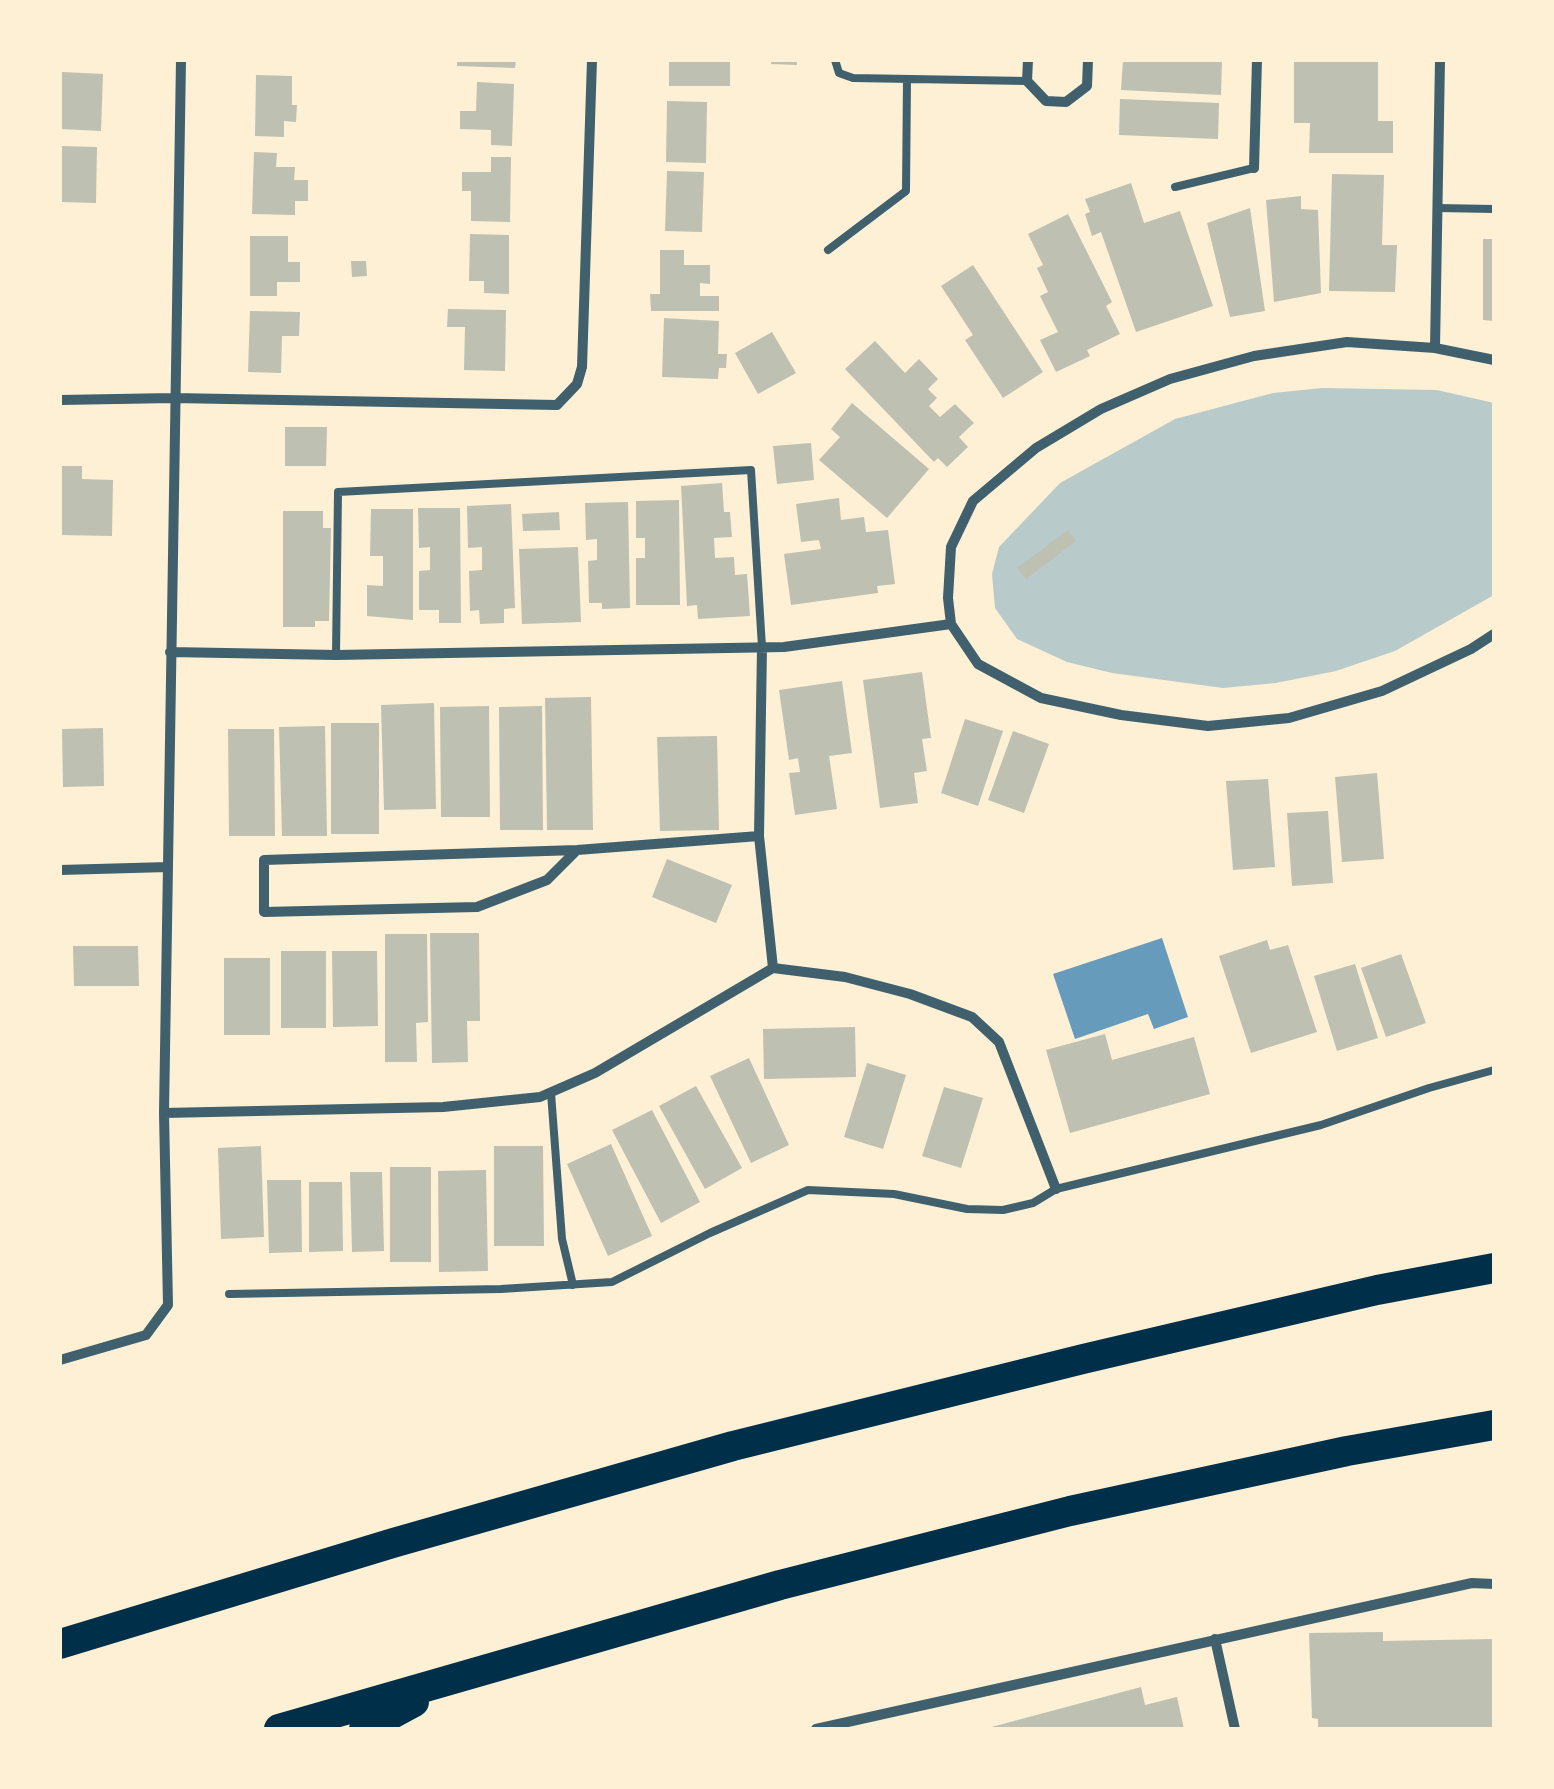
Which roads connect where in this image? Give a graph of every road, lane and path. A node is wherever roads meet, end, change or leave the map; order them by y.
1 (181, 60) edge
2 (592, 60) edge
3 (835, 60) edge
4 (1028, 60) edge
5 (1088, 60) edge
6 (1257, 60) edge
7 (1440, 60) edge
8 (907, 79) junction
9 (1027, 82) junction
10 (1254, 168) joint
11 (1175, 187) dead end
12 (1437, 208) junction
13 (1494, 209) edge
14 (828, 250) dead end
15 (1435, 348) junction
16 (1494, 360) edge
17 (173, 398) junction
18 (60, 400) edge
19 (951, 624) junction
20 (1494, 634) edge
21 (762, 647) junction
22 (170, 652) junction
23 (336, 655) junction
24 (760, 836) junction
25 (577, 850) junction
26 (168, 868) junction
27 (60, 870) edge
28 (772, 968) junction
29 (1494, 1070) edge
30 (550, 1092) junction
31 (164, 1112) junction
32 (1056, 1188) junction
33 (1494, 1268) edge
34 (574, 1284) junction
35 (229, 1294) dead end
36 (60, 1360) edge
37 (1494, 1424) edge
38 (1494, 1584) edge
39 (1215, 1639) junction
40 (60, 1644) edge
41 (466, 1673) junction
42 (279, 1729) edge
43 (364, 1729) edge
44 (816, 1729) edge
45 (1235, 1729) edge

1 - 17 street
2 - 17 street
3 - 8 lane
4 - 9 street
5 - 9 street
6 - 10 street
7 - 12 street
8 - 9 lane
8 - 14 lane
10 - 11 lane
12 - 13 lane
12 - 15 street
15 - 16 street
15 - 19 street
17 - 18 street
17 - 22 street
19 - 20 street
19 - 21 street
21 - 23 street
21 - 23 lane
21 - 24 street
22 - 23 street
22 - 26 street
24 - 25 street
24 - 28 street
25 - 25 street
26 - 27 street
26 - 31 street
28 - 30 street
28 - 32 street
29 - 32 lane
30 - 31 street
30 - 34 lane
31 - 36 street
32 - 34 lane
33 - 40 highway
34 - 35 lane
37 - 41 highway
38 - 39 street
39 - 44 street
39 - 45 street
41 - 42 highway
41 - 43 highway

